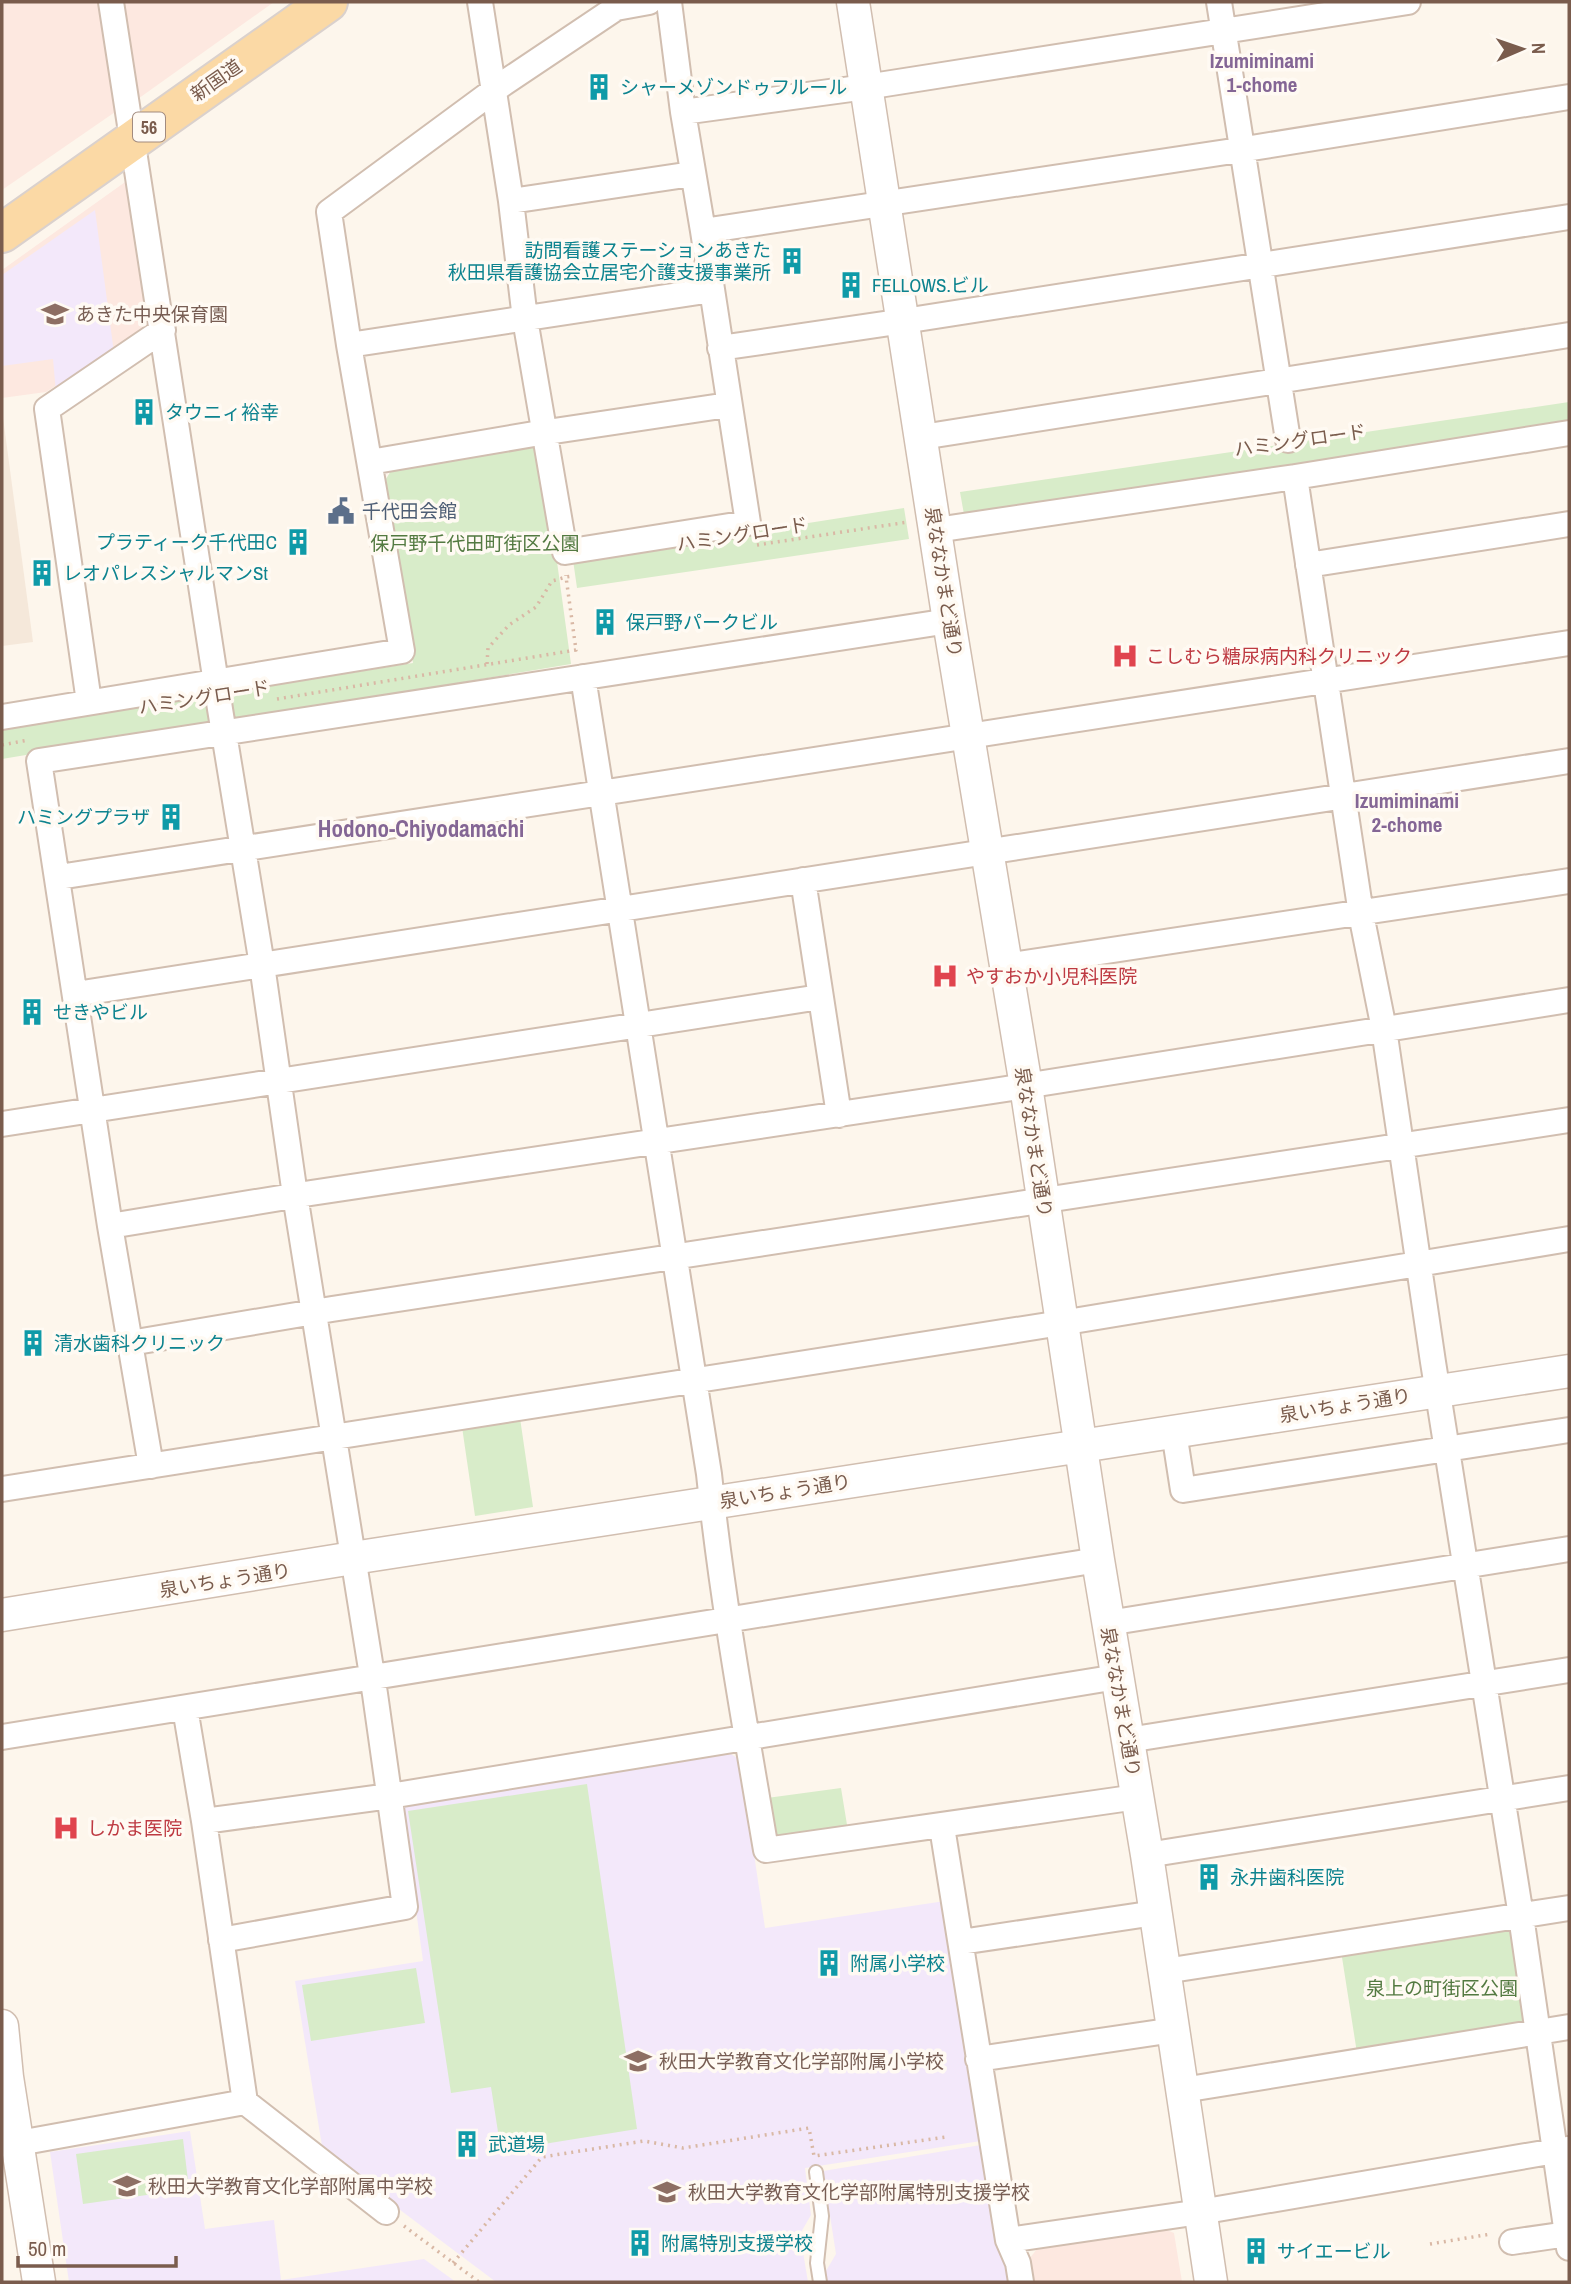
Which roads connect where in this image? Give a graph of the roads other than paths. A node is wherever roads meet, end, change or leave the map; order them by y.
1 (111, 2) edge
2 (328, 2) edge
3 (480, 2) edge
4 (649, 2) edge
5 (669, 2) edge
6 (853, 2) edge
7 (1219, 2) edge
8 (1408, 2) edge
9 (1224, 30) junction
10 (866, 87) junction
11 (494, 91) junction
12 (1569, 97) edge
13 (683, 112) junction
14 (133, 139) junction
15 (1242, 149) junction
16 (692, 174) junction
17 (511, 201) junction
18 (885, 205) junction
19 (1569, 216) edge
20 (703, 231) junction
21 (2, 233) edge
22 (1262, 264) junction
23 (712, 290) junction
24 (526, 319) junction
25 (904, 321) junction
26 (163, 330) junction
27 (1569, 335) edge
28 (349, 345) junction
29 (720, 348) junction
30 (1279, 381) junction
31 (728, 405) junction
32 (545, 433) junction
33 (1569, 433) edge
34 (922, 437) junction
35 (1288, 440) dead end
36 (370, 462) junction
37 (1295, 477) junction
38 (934, 520) junction
39 (1569, 524) edge
40 (1308, 565) junction
41 (949, 621) junction
42 (1569, 643) edge
43 (583, 677) junction
44 (1326, 681) junction
45 (216, 683) junction
46 (89, 702) junction
47 (2, 717) edge
48 (224, 734) junction
49 (969, 736) junction
50 (1569, 761) edge
51 (601, 794) junction
52 (1343, 796) junction
53 (243, 848) junction
54 (988, 852) junction
55 (59, 877) junction
56 (803, 880) junction
57 (1569, 881) edge
58 (620, 909) junction
59 (1361, 914) junction
60 (262, 965) junction
61 (1006, 966) junction
62 (76, 994) junction
63 (820, 997) junction
64 (1569, 1000) edge
65 (637, 1025) junction
66 (1384, 1029) junction
67 (279, 1081) junction
68 (1026, 1086) junction
69 (93, 1110) junction
70 (839, 1115) junction
71 (1569, 1120) edge
72 (2, 1124) edge
73 (657, 1140) junction
74 (1401, 1146) junction
75 (295, 1195) junction
76 (1043, 1201) junction
77 (110, 1226) junction
78 (1569, 1240) edge
79 (674, 1257) junction
80 (1420, 1263) junction
81 (314, 1312) junction
82 (1061, 1323) junction
83 (130, 1343) junction
84 (1569, 1371) edge
85 (694, 1381) junction
86 (1437, 1391) junction
87 (1569, 1430) edge
88 (1174, 1432) junction
89 (334, 1437) junction
90 (1081, 1446) junction
91 (1447, 1449) junction
92 (151, 1466) junction
93 (2, 1489) edge
94 (712, 1502) junction
95 (1569, 1549) edge
96 (353, 1558) junction
97 (1098, 1560) junction
98 (1466, 1565) junction
99 (2, 1615) edge
100 (729, 1620) junction
101 (1108, 1623) junction
102 (1569, 1670) edge
103 (372, 1678) junction
104 (1117, 1678) junction
105 (1484, 1683) junction
106 (185, 1708) junction
107 (2, 1737) edge
108 (747, 1738) junction
109 (1128, 1740) junction
110 (1569, 1788) edge
111 (390, 1796) junction
112 (1137, 1797) junction
113 (1503, 1799) junction
114 (204, 1821) junction
115 (942, 1826) junction
116 (1147, 1855) junction
117 (1569, 1908) edge
118 (1155, 1913) junction
119 (1521, 1916) junction
120 (221, 1940) junction
121 (961, 1942) junction
122 (1165, 1971) junction
123 (2, 2026) edge
124 (1569, 2027) edge
125 (1174, 2030) junction
126 (1538, 2032) junction
127 (978, 2059) junction
128 (4, 2078) edge
129 (1183, 2090) junction
130 (245, 2102) junction
131 (19, 2143) junction
132 (1562, 2150) edge
133 (816, 2172) dead end
134 (386, 2212) road end
135 (1200, 2212) junction
136 (1008, 2240) junction
137 (1568, 2241) edge
138 (1512, 2242) dead end
139 (39, 2282) edge
140 (820, 2282) edge
141 (1021, 2282) edge
142 (1211, 2282) edge

1 - 14 street
2 - 14 main road, 新国道 / 56
3 - 11 street
4 - 11 street
5 - 13 street
6 - 10 street, 泉ななかまど通り
7 - 9 street
8 - 9 street
9 - 10 street
9 - 15 street
10 - 13 street
10 - 18 street, 泉ななかまど通り
11 - 17 street
11 - 28 street
12 - 15 street
13 - 16 street
14 - 21 main road, 新国道 / 56
14 - 26 street
15 - 18 street
15 - 22 street
16 - 17 street
16 - 20 street
17 - 24 street
18 - 20 street
18 - 25 street, 泉ななかまど通り
19 - 22 street
20 - 23 street
22 - 25 street
22 - 30 street
23 - 24 street
23 - 29 street
24 - 28 street
24 - 32 street
25 - 29 street
25 - 34 street, 泉ななかまど通り
26 - 45 street
26 - 46 street
27 - 30 street
28 - 36 street
29 - 31 street
30 - 34 street
30 - 35 street
31 - 32 street
31 - 32 street
32 - 36 street
33 - 37 street
34 - 38 street, 泉ななかまど通り
36 - 45 street
37 - 38 street
37 - 40 street
38 - 41 street, 泉ななかまど通り
39 - 40 street
40 - 44 street
41 - 43 street
41 - 49 street, 泉ななかまど通り
42 - 44 street
43 - 48 street
43 - 51 street
44 - 49 street
44 - 52 street
45 - 46 street
45 - 48 street
46 - 47 street
48 - 53 street
48 - 55 street
49 - 51 street
49 - 54 street, 泉ななかまど通り
50 - 52 street
51 - 53 street
51 - 58 street
52 - 54 street
52 - 59 street
53 - 55 street
53 - 60 street
54 - 56 street
54 - 61 street, 泉ななかまど通り
55 - 62 street
56 - 58 street
56 - 63 street
57 - 59 street
58 - 60 street
58 - 65 street
59 - 61 street
59 - 66 street
60 - 62 street
60 - 67 street
61 - 68 street, 泉ななかまど通り
62 - 69 street
63 - 65 street
63 - 70 street
64 - 66 street
65 - 67 street
65 - 73 street
66 - 68 street
66 - 74 street
67 - 69 street
67 - 75 street
68 - 70 street
68 - 76 street, 泉ななかまど通り
69 - 72 street
69 - 77 street
70 - 73 street
71 - 74 street
73 - 75 street
73 - 79 street
74 - 76 street
74 - 80 street
75 - 77 street
75 - 81 street
76 - 79 street
76 - 82 street, 泉ななかまど通り
77 - 83 street
78 - 80 street
79 - 81 street
79 - 85 street
80 - 82 street
80 - 86 street
81 - 83 street
81 - 89 street
82 - 85 street
82 - 90 street, 泉ななかまど通り
83 - 92 street
84 - 86 street, 泉いちょう通り
85 - 89 street
85 - 94 street
86 - 88 street, 泉いちょう通り
86 - 91 street
87 - 91 street
88 - 90 street, 泉いちょう通り
88 - 91 street
89 - 92 street
89 - 96 street
90 - 94 street, 泉いちょう通り
90 - 97 street, 泉ななかまど通り
91 - 98 street
92 - 93 street
94 - 96 street, 泉いちょう通り
94 - 100 street
95 - 98 street
96 - 99 street, 泉いちょう通り
96 - 103 street
97 - 100 street
97 - 101 street, 泉ななかまど通り
98 - 101 street
98 - 105 street
100 - 103 street
100 - 108 street
101 - 104 street, 泉ななかまど通り
102 - 105 street
103 - 106 street
103 - 111 street
104 - 108 street
104 - 109 street, 泉ななかまど通り
105 - 109 street
105 - 113 street
106 - 107 street
106 - 114 street
108 - 111 street
108 - 115 street
109 - 112 street, 泉ななかまど通り
110 - 113 street
111 - 114 street
111 - 120 street
112 - 115 street
112 - 116 street, 泉ななかまど通り
113 - 116 street
113 - 119 street
114 - 120 street
115 - 121 street
116 - 118 street, 泉ななかまど通り
117 - 119 street
118 - 121 street
118 - 122 street, 泉ななかまど通り
119 - 122 street
119 - 126 street
120 - 130 street
121 - 127 street
122 - 125 street, 泉ななかまど通り
123 - 128 street
124 - 126 street
125 - 127 street
125 - 129 street, 泉ななかまど通り
126 - 129 street
126 - 132 street
127 - 136 street
128 - 131 street
129 - 135 street, 泉ななかまど通り
130 - 131 street
130 - 134 street
131 - 139 street
132 - 135 street
132 - 137 street
133 - 140 lane
135 - 136 street
135 - 142 street, 泉ななかまど通り
136 - 141 street
137 - 138 street

